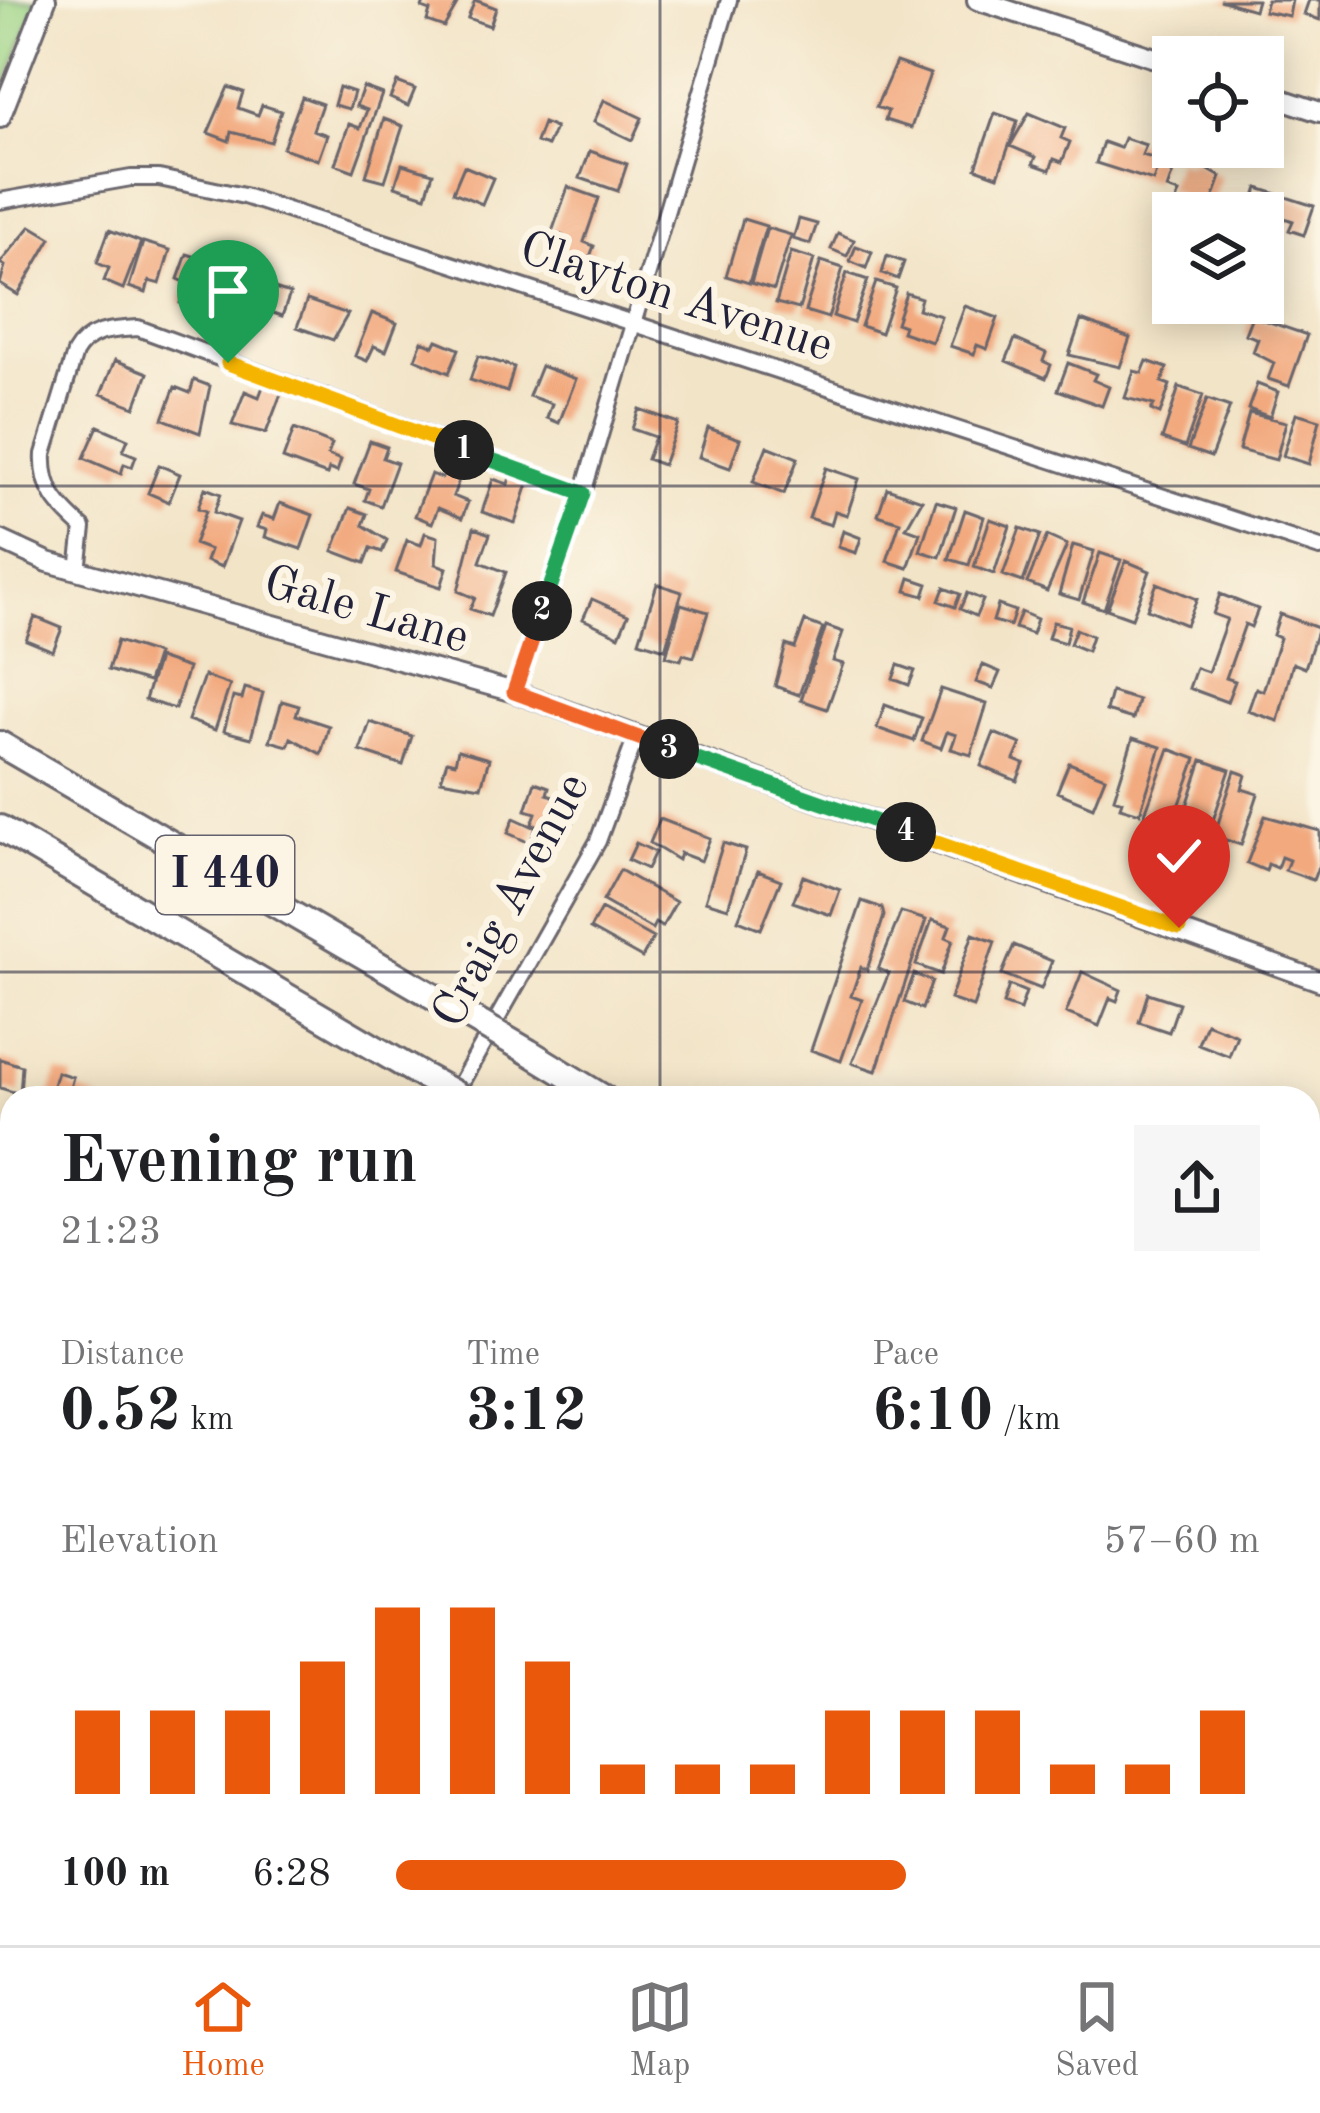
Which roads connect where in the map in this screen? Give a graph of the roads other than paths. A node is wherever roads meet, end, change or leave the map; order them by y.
1 (46, 0) edge
2 (729, 0) edge
3 (976, 0) edge
4 (1152, 57) edge
5 (1284, 101) edge
6 (1320, 112) edge
7 (0, 118) edge
8 (0, 201) edge
9 (632, 326) junction
10 (583, 493) junction
11 (0, 540) edge
12 (1320, 548) edge
13 (78, 570) junction
14 (514, 692) junction
15 (635, 737) junction
16 (0, 744) edge
17 (0, 828) edge
18 (1320, 982) edge
19 (441, 1086) edge
20 (459, 1086) edge
21 (584, 1086) edge

1 - 7 street
2 - 9 street
3 - 4 street
5 - 6 street
8 - 9 street, Clayton Avenue
9 - 10 street
9 - 12 street, Clayton Avenue
10 - 13 street
10 - 14 street
11 - 13 street, Gale Lane
13 - 14 street, Gale Lane
14 - 15 street, Gale Lane
15 - 18 street, Gale Lane
15 - 20 street, Craig Avenue
16 - 21 highway, I 440, bridge
17 - 19 highway, I 440, bridge

